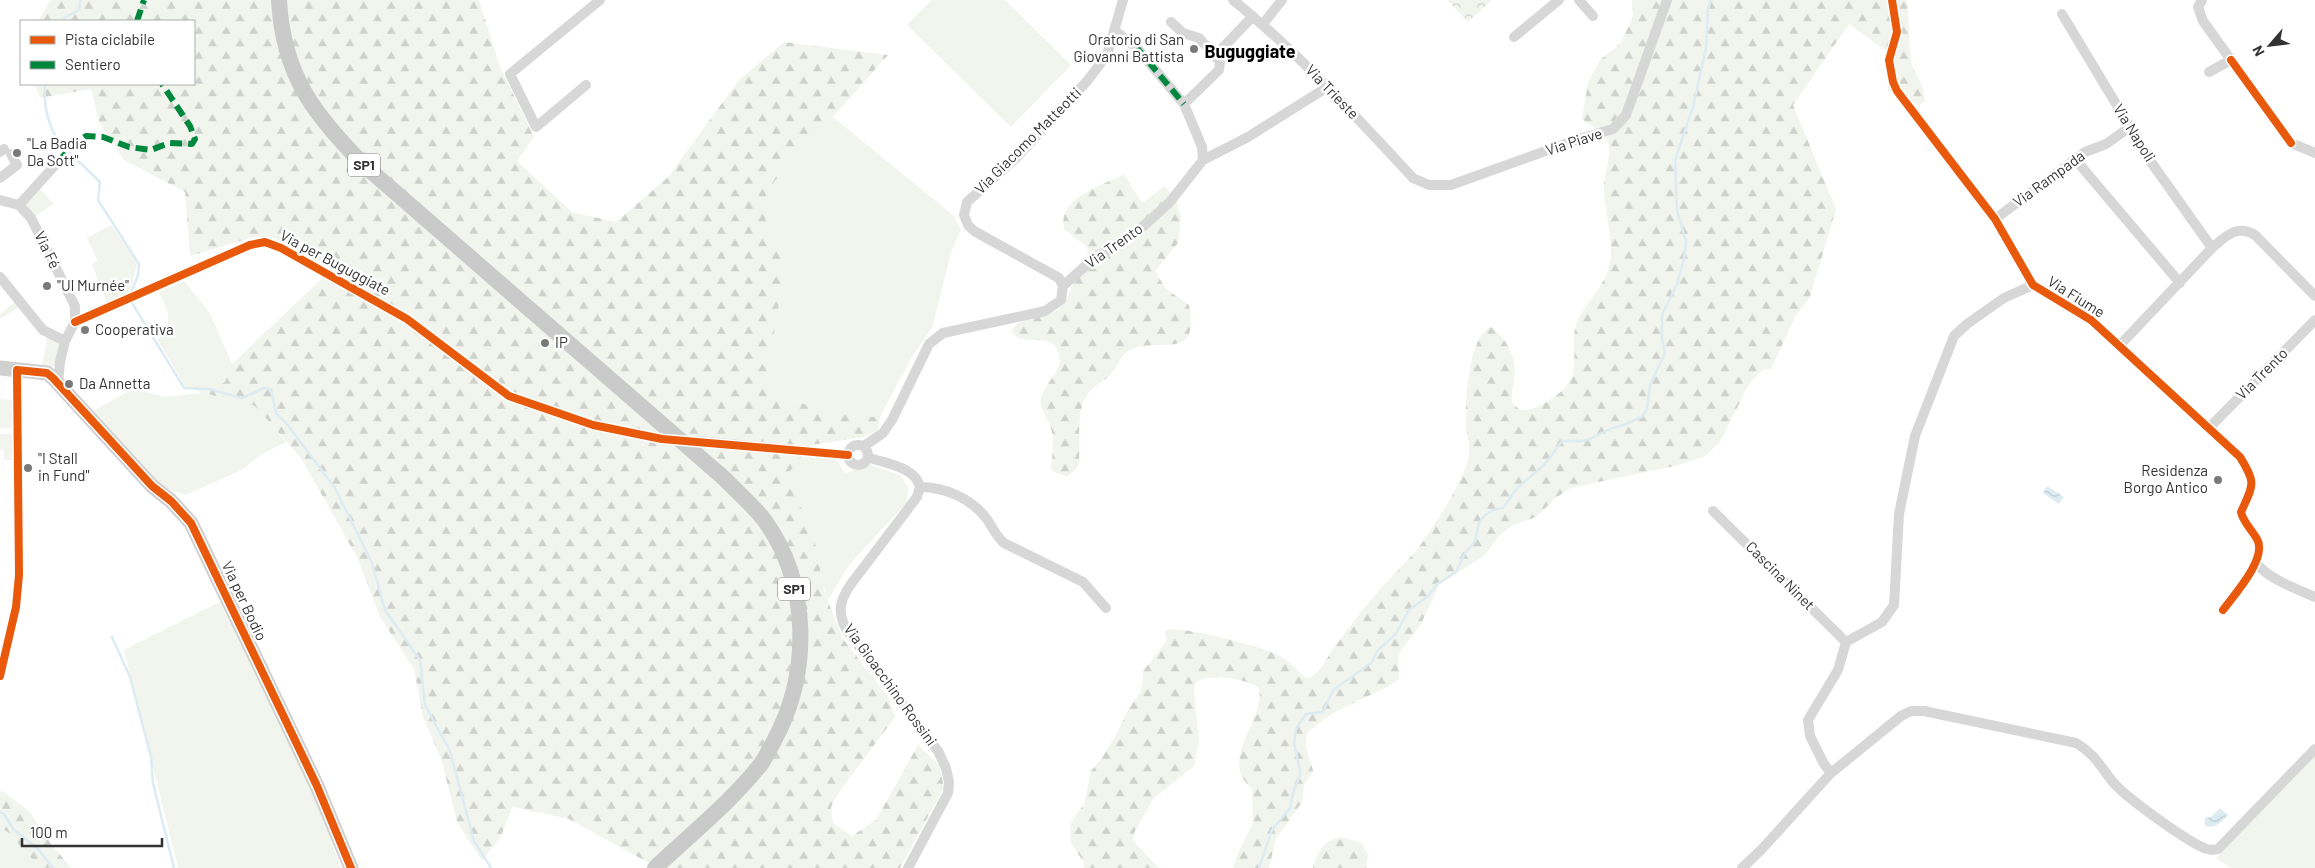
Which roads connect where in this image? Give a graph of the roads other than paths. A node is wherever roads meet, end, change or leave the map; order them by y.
1 (279, 0) edge
2 (600, 0) edge
3 (1123, 0) edge
4 (1233, 0) edge
5 (1559, 0) edge
6 (1579, 0) edge
7 (1667, 0) edge
8 (1892, 0) edge
9 (2202, 0) edge
10 (1281, 1) edge
11 (2062, 14) dead end
12 (1253, 16) junction
13 (1593, 16) dead end
14 (1170, 22) dead end
15 (1263, 24) junction
16 (1114, 30) junction
17 (1514, 37) dead end
18 (1214, 56) junction
19 (2209, 72) dead end
20 (586, 85) dead end
21 (1326, 88) junction
22 (1184, 104) junction
23 (2130, 127) junction
24 (2291, 143) dead end
25 (5, 152) edge
26 (2315, 153) edge
27 (2075, 159) junction
28 (1203, 160) junction
29 (58, 162) dead end
30 (0, 178) edge
31 (1428, 185) joint
32 (0, 200) edge
33 (19, 205) junction
34 (1995, 219) junction
35 (2212, 248) junction
36 (0, 277) edge
37 (2180, 283) junction
38 (2033, 285) junction
39 (1063, 286) junction
40 (2315, 296) edge
41 (2315, 320) edge
42 (75, 322) junction
43 (66, 341) junction
44 (2120, 345) junction
45 (0, 368) edge
46 (17, 370) junction
47 (58, 383) junction
48 (2209, 428) junction
49 (662, 439) dead end
50 (696, 441) dead end
51 (864, 446) junction
52 (848, 455) junction
53 (868, 457) junction
54 (920, 487) junction
55 (1713, 511) dead end
56 (2256, 563) junction
57 (2315, 596) edge
58 (1106, 608) dead end
59 (2223, 610) dead end
60 (1846, 642) junction
61 (0, 676) edge
62 (2315, 749) edge
63 (1831, 773) junction
64 (351, 868) edge
65 (655, 868) edge
66 (908, 868) edge
67 (1742, 868) edge

1 - 65 main road, SP1
2 - 20 street
3 - 16 street, Via Giacomo Matteotti
4 - 12 street, Via Trieste
5 - 17 street
6 - 13 street
7 - 31 street, Via Piave
8 - 34 street, Via Fiume
9 - 19 street
10 - 15 street
11 - 23 street, Via Napoli
12 - 15 street, Via Trieste
12 - 18 street
14 - 18 street
15 - 21 street, Via Trieste
16 - 22 street
16 - 39 street, Via Giacomo Matteotti
18 - 22 street
21 - 28 street, Via Trento
21 - 31 street, Via Trieste
22 - 28 street
23 - 27 street, Via Rampada
23 - 35 street, Via Napoli
24 - 26 street
25 - 30 street
27 - 34 street, Via Rampada
27 - 37 street
28 - 39 street, Via Trento
29 - 33 street
32 - 33 street
33 - 42 street, Via Fé
34 - 38 street, Via Fiume
35 - 37 street
35 - 40 street
36 - 43 street
37 - 44 street
38 - 44 street, Via Fiume
38 - 60 street
39 - 51 street
41 - 48 street, Via Trento
42 - 43 street
42 - 49 street, Via per Buguggiate
43 - 47 street
44 - 48 street, Via Fiume
45 - 46 street
46 - 47 street
46 - 61 street
47 - 64 street, Via per Bodio
48 - 56 street, Via Fiume
50 - 52 street
51 - 52 street
51 - 53 street
52 - 53 street
53 - 54 street
54 - 58 street
54 - 66 street, Via Gioacchino Rossini
55 - 60 street, Cascina Ninet
56 - 57 street
56 - 59 street
60 - 63 street
62 - 63 street
63 - 67 street

